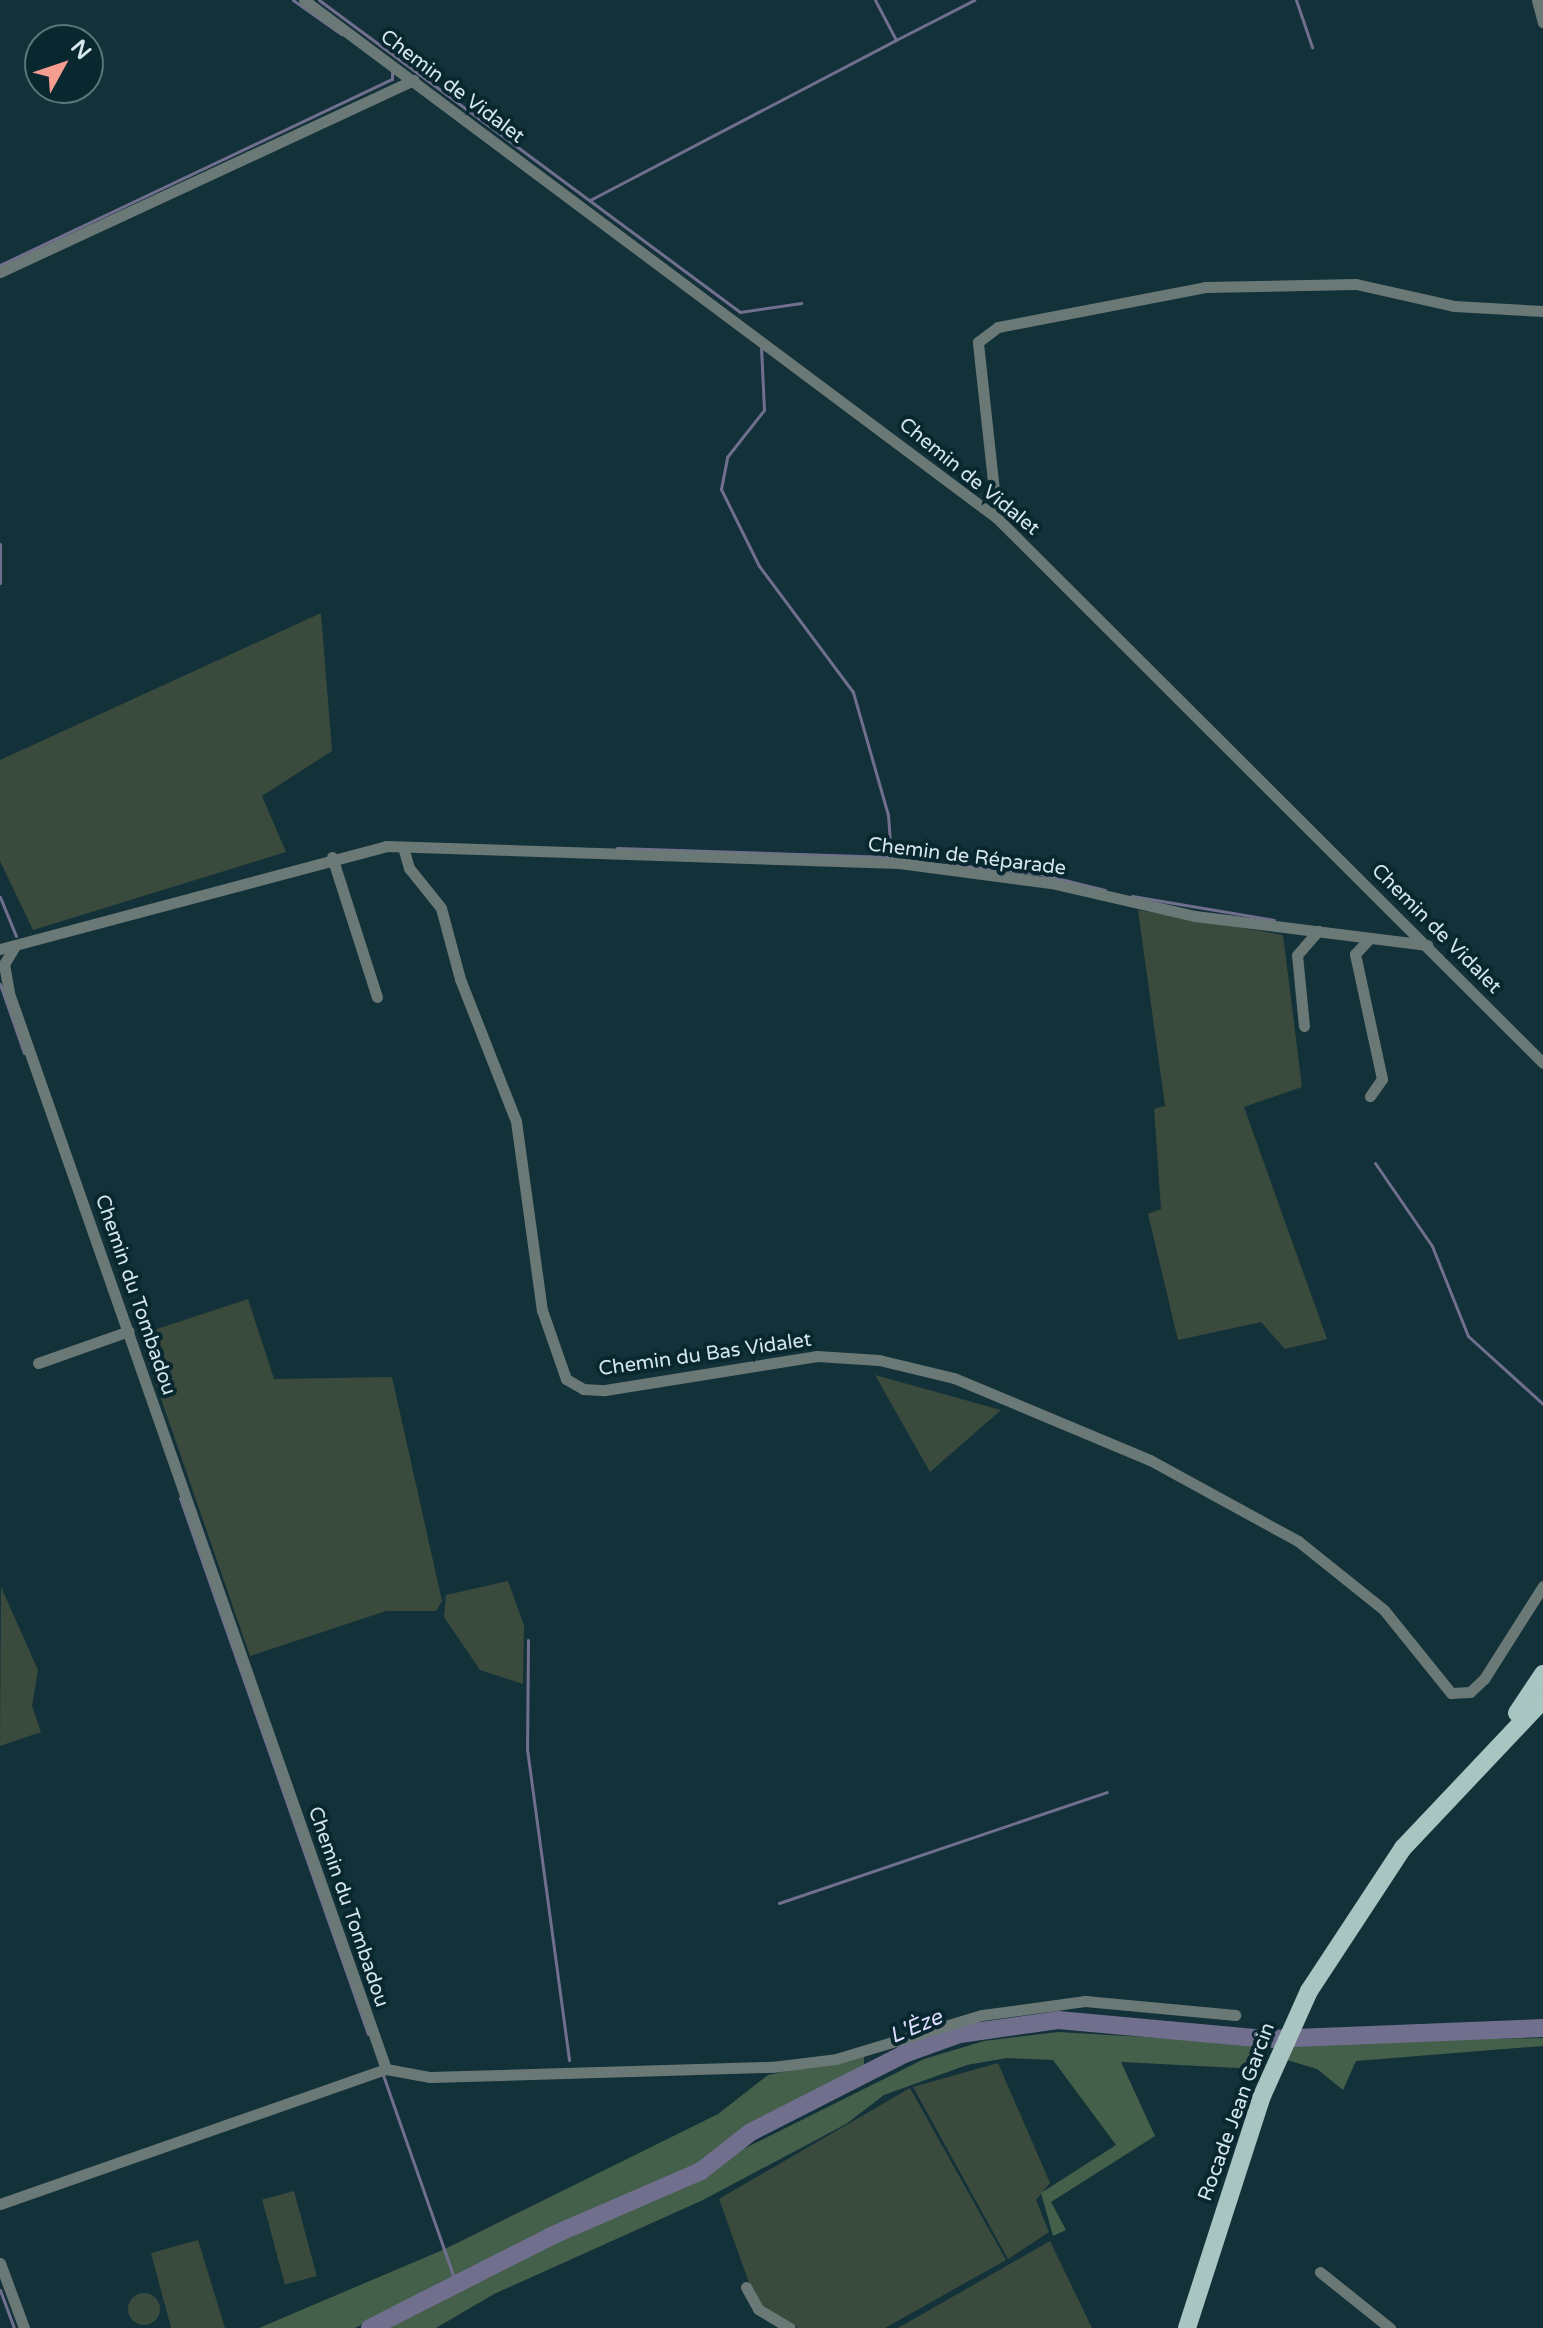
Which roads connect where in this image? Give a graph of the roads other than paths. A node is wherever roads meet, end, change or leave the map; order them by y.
1 (304, 0) edge
2 (1537, 0) edge
3 (1543, 22) edge
4 (414, 80) junction
5 (0, 272) edge
6 (1543, 311) edge
7 (997, 518) junction
8 (403, 847) junction
9 (332, 857) junction
10 (1318, 931) junction
11 (1370, 938) junction
12 (1427, 945) junction
13 (15, 946) junction
14 (0, 949) edge
15 (377, 997) dead end
16 (1304, 1026) dead end
17 (1543, 1063) edge
18 (1370, 1096) dead end
19 (129, 1331) junction
20 (38, 1363) dead end
21 (1543, 1586) edge
22 (1543, 1674) edge
23 (1543, 1700) edge
24 (1503, 1736) junction
25 (1235, 2015) dead end
26 (386, 2069) junction
27 (0, 2204) edge
28 (0, 2263) edge
29 (1320, 2272) dead end
30 (746, 2287) dead end
31 (24, 2328) edge
32 (790, 2328) edge
33 (1187, 2328) edge
34 (1390, 2328) edge

1 - 4 street, Chemin de Vidalet
2 - 3 street
4 - 5 street
4 - 7 street, Chemin de Vidalet
6 - 7 street
7 - 12 street, Chemin de Vidalet
8 - 9 street, Chemin de Réparade
8 - 10 street, Chemin de Réparade
8 - 21 street, Chemin du Bas Vidalet
9 - 13 street, Chemin de Réparade
9 - 15 street
10 - 11 street, Chemin de Réparade
10 - 16 street
11 - 12 street, Chemin de Réparade
11 - 18 street
12 - 17 street, Chemin de Vidalet
13 - 14 street, Chemin de Réparade
13 - 19 street, Chemin du Tombadou
19 - 20 street
19 - 26 street, Chemin du Tombadou
22 - 24 main road, Rocade Jean Garcin
23 - 24 main road, Rocade Jean Garcin
24 - 33 main road, Rocade Jean Garcin
25 - 26 street
26 - 27 street
28 - 31 street
29 - 34 street
30 - 32 street

